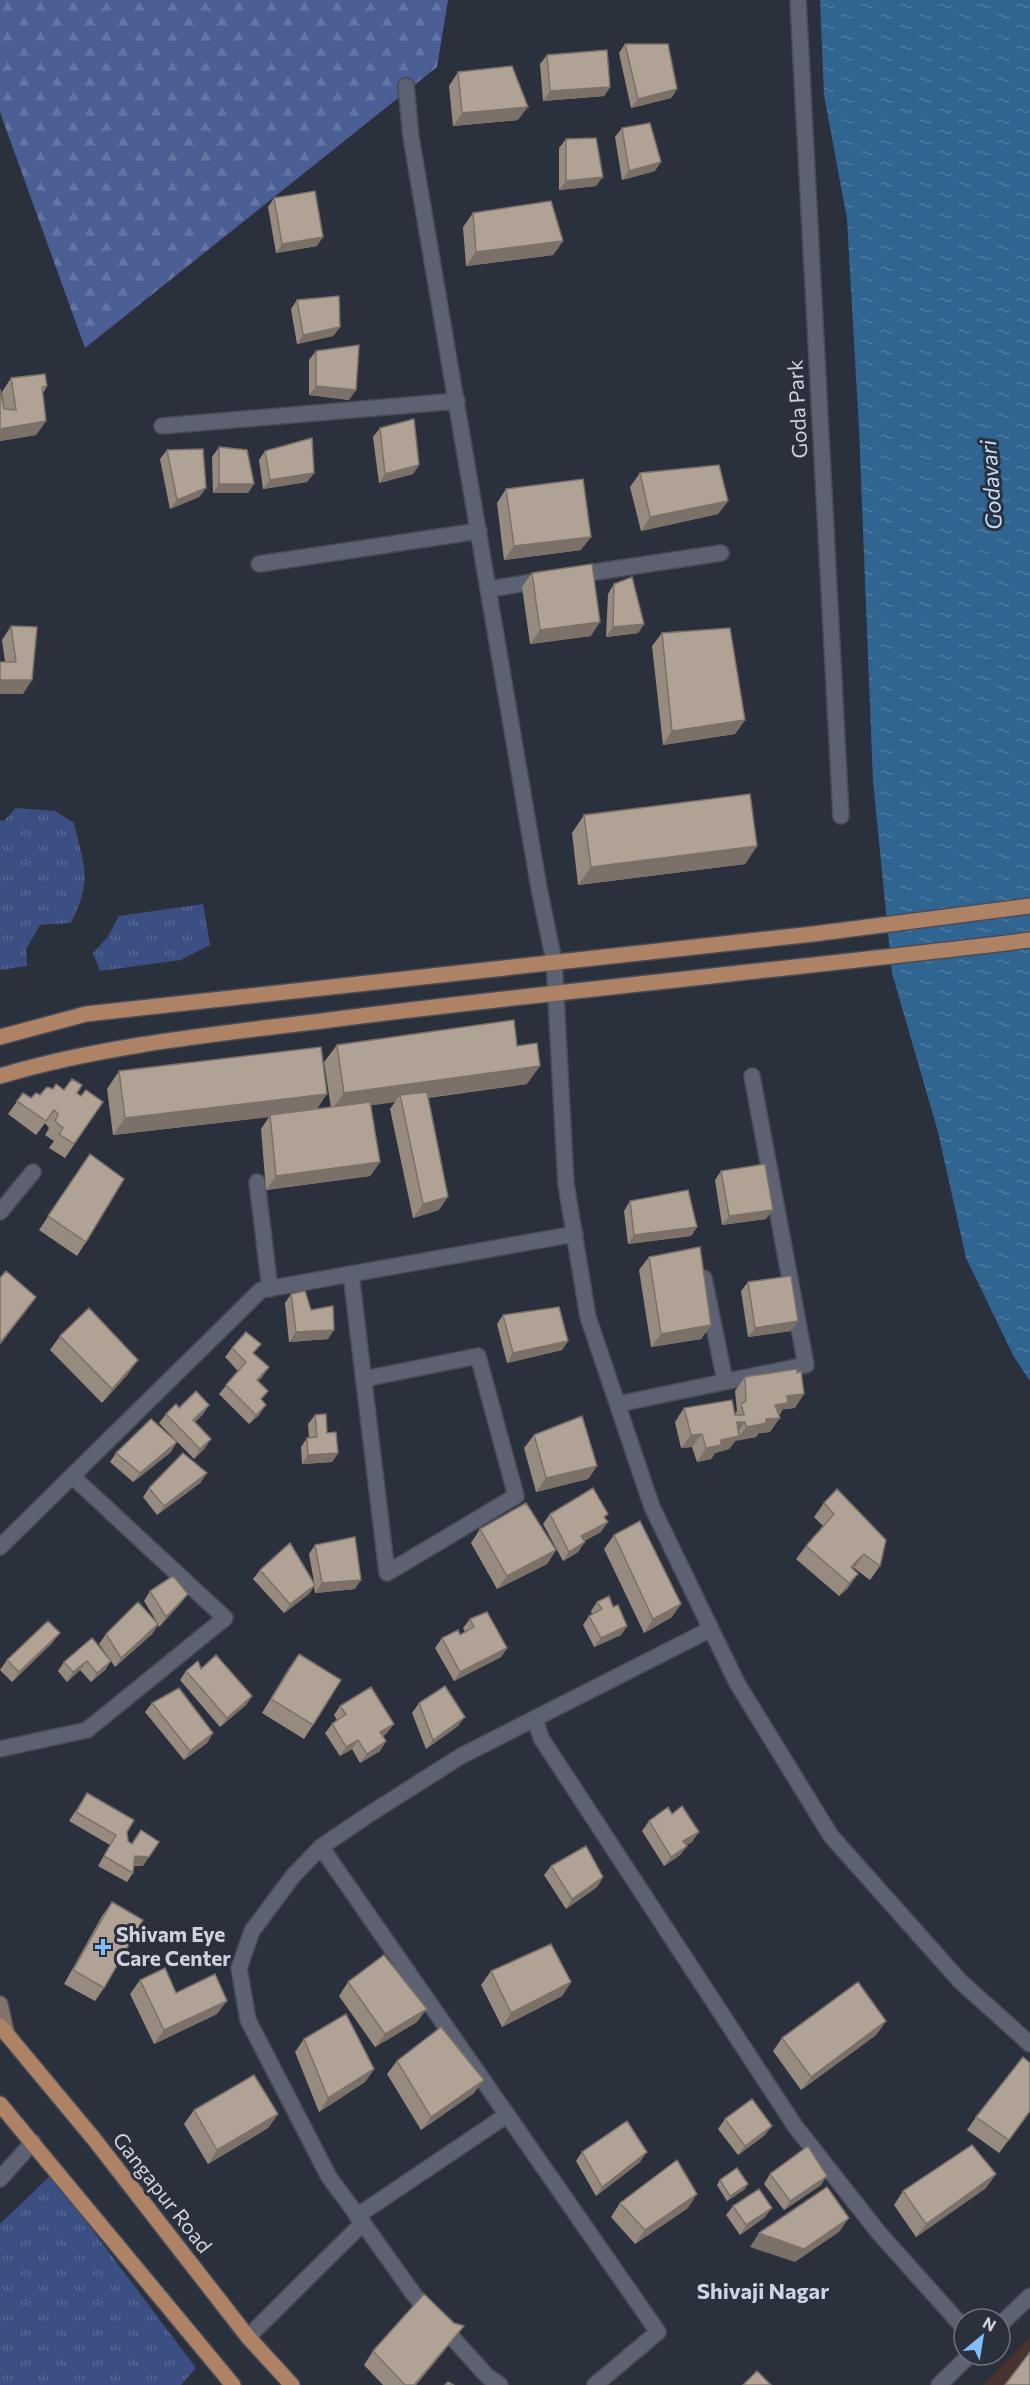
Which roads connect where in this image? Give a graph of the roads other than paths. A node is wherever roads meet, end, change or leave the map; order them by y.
1 (798, 0) edge
2 (406, 86) dead end
3 (458, 401) junction
4 (162, 426) dead end
5 (479, 531) junction
6 (721, 553) dead end
7 (259, 564) dead end
8 (489, 589) junction
9 (841, 816) dead end
10 (1030, 906) edge
11 (1030, 940) edge
12 (554, 961) junction
13 (556, 991) junction
14 (0, 1037) edge
15 (0, 1076) edge
16 (752, 1076) dead end
17 (33, 1172) dead end
18 (257, 1182) dead end
19 (0, 1212) edge
20 (575, 1234) junction
21 (351, 1274) junction
22 (704, 1278) edge
23 (270, 1289) junction
24 (364, 1379) junction
25 (725, 1381) junction
26 (618, 1404) junction
27 (72, 1476) junction
28 (0, 1547) edge
29 (711, 1629) junction
30 (535, 1718) junction
31 (0, 1749) edge
32 (321, 1847) junction
33 (0, 2004) edge
34 (3, 2028) edge
35 (1030, 2044) edge
36 (0, 2104) edge
37 (507, 2115) junction
38 (33, 2142) junction
39 (0, 2179) edge
40 (360, 2219) junction
41 (1030, 2296) edge
42 (1012, 2313) edge
43 (952, 2315) edge
44 (248, 2337) junction
45 (957, 2367) edge
46 (233, 2385) edge
47 (292, 2385) edge
48 (500, 2385) edge
49 (595, 2385) edge
50 (939, 2385) edge

1 - 9 street, Goda Park
2 - 3 street
3 - 4 street
3 - 5 street
5 - 7 street
5 - 8 street
6 - 8 street
8 - 12 street
10 - 12 main road
11 - 13 main road
12 - 13 street
12 - 14 main road
13 - 15 main road
13 - 20 street
16 - 25 street
17 - 19 street
18 - 23 street
20 - 21 street
20 - 26 street
21 - 23 street
21 - 24 street
22 - 25 street
23 - 27 street
24 - 24 street
25 - 26 street
26 - 29 street
27 - 28 street
27 - 31 street
29 - 30 street
29 - 35 street
30 - 32 street
30 - 43 street
32 - 37 street
32 - 40 street
33 - 34 main road
34 - 44 main road, Gangapur Road
36 - 38 main road
37 - 40 street
37 - 49 street
38 - 39 street
38 - 46 main road
40 - 44 street
40 - 48 street
41 - 42 street
44 - 47 main road, Gangapur Road
45 - 50 street

